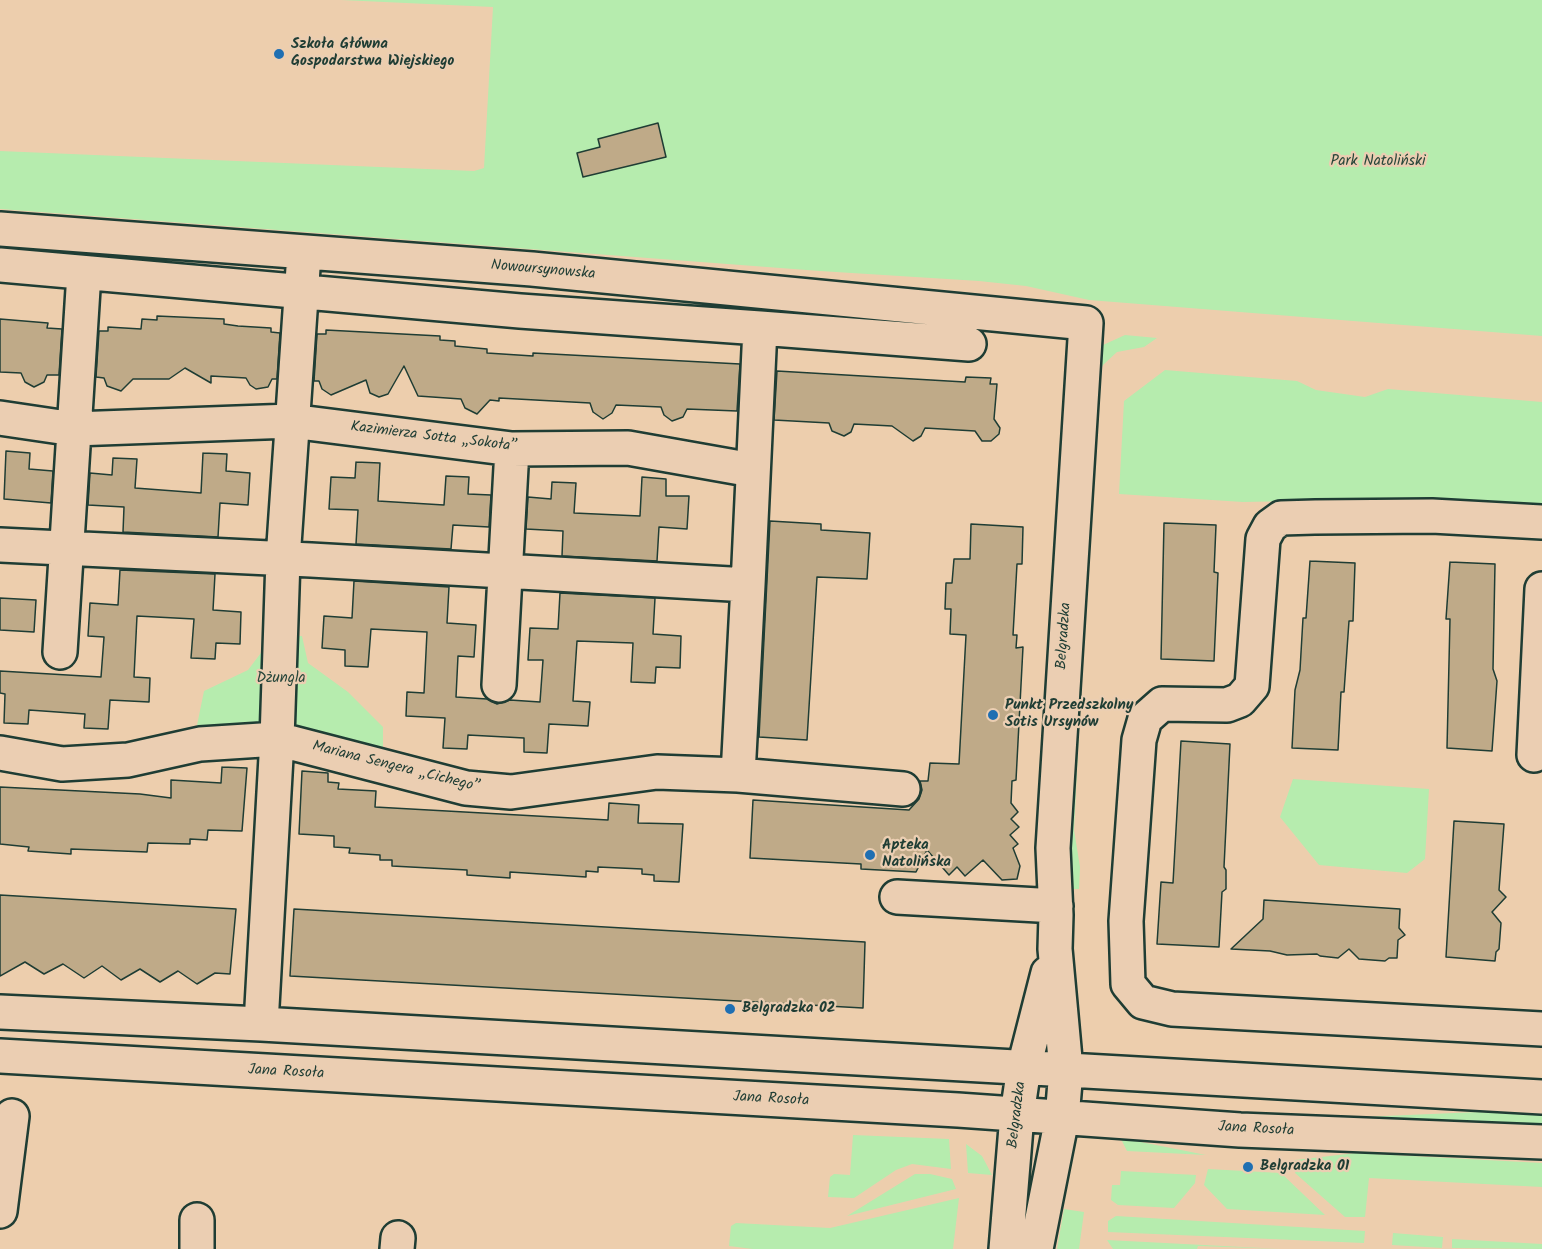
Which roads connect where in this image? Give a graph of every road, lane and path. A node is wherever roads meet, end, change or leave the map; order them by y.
1 (0, 229) edge
2 (304, 254) junction
3 (0, 265) edge
4 (84, 273) junction
5 (300, 291) junction
6 (1086, 323) joint
7 (760, 328) junction
8 (969, 344) dead end
9 (0, 418) edge
10 (291, 421) junction
11 (74, 429) junction
12 (512, 449) junction
13 (752, 470) junction
14 (1542, 522) edge
15 (0, 545) edge
16 (64, 550) junction
17 (283, 559) junction
18 (505, 571) junction
19 (748, 585) junction
20 (1542, 589) edge
21 (60, 652) dead end
22 (499, 685) dead end
23 (277, 739) junction
24 (0, 753) edge
25 (1534, 755) dead end
26 (738, 775) junction
27 (903, 789) dead end
28 (897, 897) dead end
29 (1056, 906) junction
30 (1055, 949) junction
31 (0, 1012) edge
32 (261, 1024) junction
33 (1542, 1029) edge
34 (0, 1056) edge
35 (1024, 1068) junction
36 (1066, 1070) junction
37 (1542, 1097) edge
38 (1017, 1115) junction
39 (12, 1116) dead end
40 (1062, 1118) junction
41 (1542, 1142) edge
42 (0, 1211) edge
43 (1006, 1249) edge
44 (1036, 1249) edge

1 - 2 street, Nowoursynowska
2 - 5 street
2 - 6 street, Nowoursynowska
3 - 4 street
4 - 5 street
4 - 11 street
5 - 7 street
5 - 10 street
6 - 29 street, Belgradzka
7 - 8 street
7 - 13 street
9 - 11 street, Kazimierza Sotta „Sokoła”
10 - 11 street, Kazimierza Sotta „Sokoła”
10 - 12 street, Kazimierza Sotta „Sokoła”
10 - 17 street
11 - 16 street
12 - 13 street, Kazimierza Sotta „Sokoła”
12 - 18 street
13 - 19 street
14 - 33 street
15 - 16 street
16 - 17 street
16 - 21 street
17 - 18 street
17 - 23 street
18 - 19 street
18 - 22 street
19 - 26 street
20 - 25 street
23 - 24 street, Mariana Sengera „Cichego”
23 - 26 street, Mariana Sengera „Cichego”
23 - 32 street
26 - 27 street, Mariana Sengera „Cichego”
28 - 29 street
29 - 30 street, Belgradzka
30 - 35 street, Belgradzka
30 - 36 street, Belgradzka
31 - 32 street
32 - 35 street
34 - 38 street, Jana Rosoła
35 - 36 street
35 - 38 street, Belgradzka
36 - 37 street
36 - 40 street, Belgradzka
38 - 40 street, Jana Rosoła
38 - 43 street, Belgradzka
39 - 42 street
40 - 41 street, Jana Rosoła
40 - 44 street, Belgradzka

